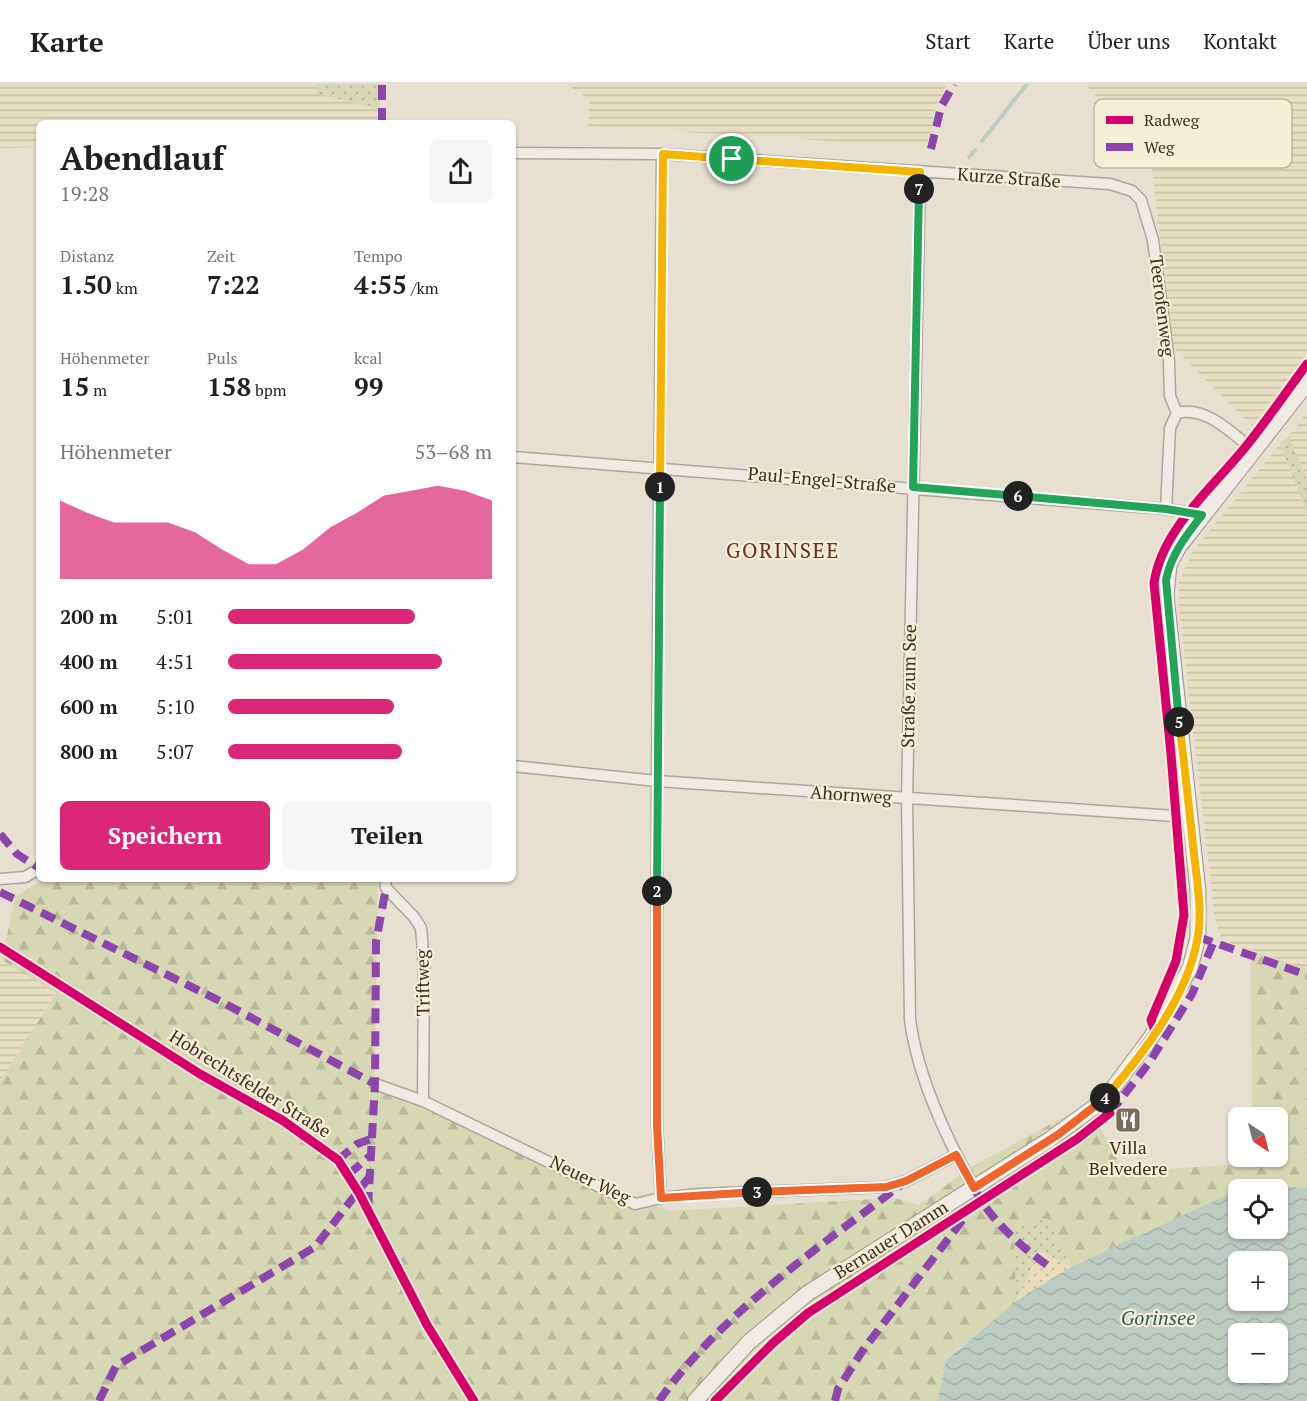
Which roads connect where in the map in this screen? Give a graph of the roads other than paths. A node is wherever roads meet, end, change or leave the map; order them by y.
1 (516, 153) edge
2 (663, 154) junction
3 (920, 172) junction
4 (1141, 200) joint
5 (1307, 383) edge
6 (1177, 413) junction
7 (1254, 451) junction
8 (516, 457) edge
9 (660, 467) junction
10 (913, 487) junction
11 (1166, 509) junction
12 (1202, 515) junction
13 (516, 766) edge
14 (657, 781) junction
15 (907, 799) junction
16 (1190, 817) junction
17 (36, 871) edge
18 (0, 879) edge
19 (385, 882) edge
20 (0, 948) edge
21 (375, 1084) dead end
22 (423, 1101) junction
23 (956, 1155) junction
24 (974, 1188) junction
25 (661, 1198) junction
26 (474, 1401) edge
27 (695, 1401) edge

1 - 2 street, Kurze Straße
2 - 3 street, Kurze Straße
2 - 9 street
3 - 4 street, Kurze Straße
3 - 10 street, Straße zum See
4 - 6 street, Teerofenweg
5 - 7 main road, Bernauer Damm
6 - 7 street
6 - 11 street, Teerofenweg
7 - 12 main road, Bernauer Damm
8 - 9 street, Paul-Engel-Straße
9 - 10 street, Paul-Engel-Straße
9 - 14 street
10 - 11 street, Paul-Engel-Straße
10 - 15 street, Straße zum See
11 - 12 street, Paul-Engel-Straße
12 - 16 main road, Bernauer Damm
13 - 14 street, Ahornweg
14 - 15 street, Ahornweg
14 - 25 street
15 - 16 street, Ahornweg
15 - 23 street, Straße zum See
16 - 24 main road, Bernauer Damm
17 - 18 street
19 - 22 street, Triftweg
20 - 26 street, Hobrechtsfelder Straße
21 - 22 street, Neuer Weg
22 - 25 street, Neuer Weg
23 - 24 street, Straße zum See
23 - 25 street, Neuer Weg
24 - 27 main road, Bernauer Damm

